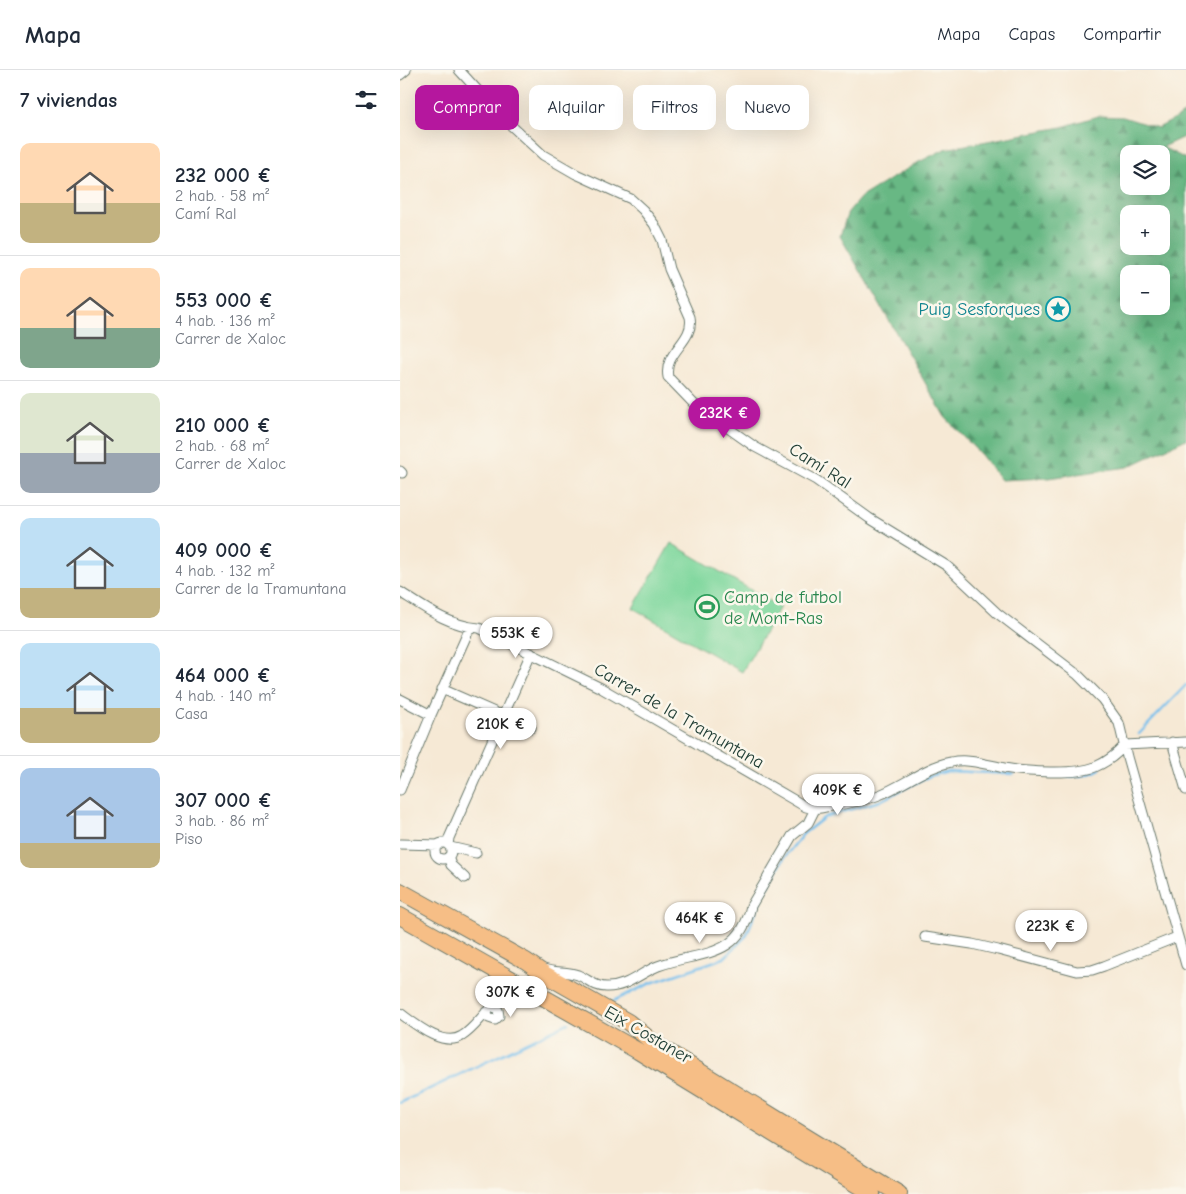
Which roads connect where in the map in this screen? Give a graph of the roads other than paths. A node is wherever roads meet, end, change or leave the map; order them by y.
1 (406, 70) edge
2 (459, 70) edge
3 (400, 75) edge
4 (400, 592) edge
5 (473, 628) junction
6 (531, 653) junction
7 (442, 689) junction
8 (400, 699) edge
9 (431, 714) junction
10 (503, 715) junction
11 (531, 728) dead end
12 (1172, 742) junction
13 (1186, 742) edge
14 (1125, 744) junction
15 (403, 772) edge
16 (400, 790) edge
17 (1186, 790) edge
18 (815, 809) junction
19 (400, 844) edge
20 (424, 844) junction
21 (448, 847) junction
22 (476, 854) dead end
23 (465, 878) dead end
24 (400, 891) edge
25 (400, 902) edge
26 (400, 916) edge
27 (400, 928) edge
28 (925, 937) dead end
29 (1177, 937) junction
30 (526, 961) junction
31 (1186, 965) edge
32 (486, 1012) dead end
33 (400, 1013) edge
34 (654, 1044) junction
35 (638, 1051) junction
36 (870, 1194) edge
37 (899, 1194) edge

1 - 3 street
2 - 14 street, Camí Ral
4 - 5 street, Carrer de la Tramuntana
5 - 6 street, Carrer de la Tramuntana
5 - 7 street
6 - 10 street
6 - 18 street, Carrer de la Tramuntana
7 - 9 street
7 - 10 street
8 - 9 street
9 - 15 street
10 - 11 street
10 - 21 street
12 - 13 street
12 - 14 street
12 - 17 street
14 - 18 street
14 - 29 street
15 - 16 street
18 - 30 street
19 - 20 street
20 - 21 street
20 - 21 street
21 - 22 street
21 - 23 street
24 - 30 highway
25 - 34 highway, Eix Costaner
26 - 35 highway, Eix Costaner
27 - 35 highway
28 - 29 street
29 - 31 street
30 - 34 highway
32 - 33 street
34 - 37 highway
35 - 36 highway, Eix Costaner

